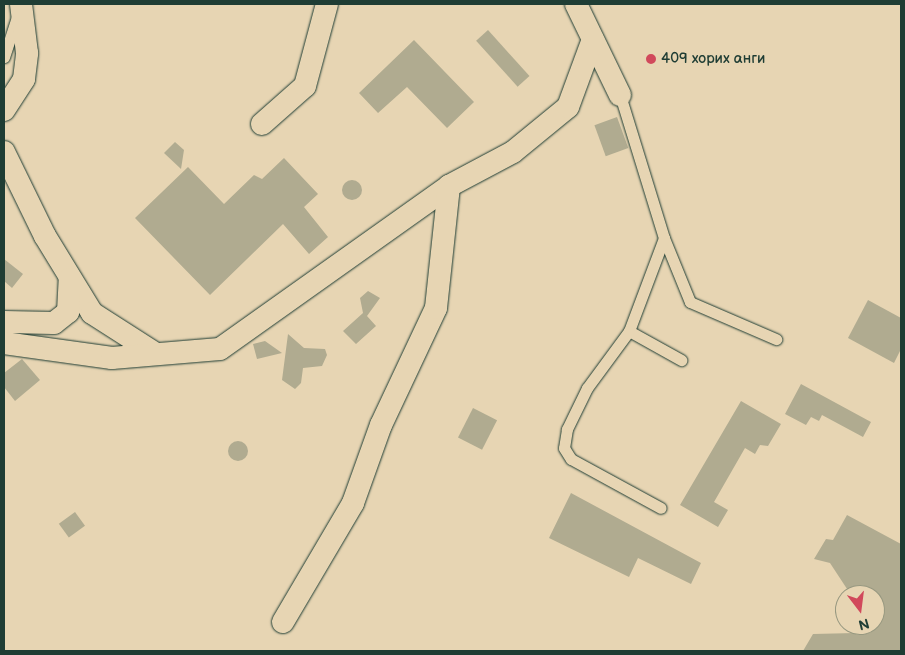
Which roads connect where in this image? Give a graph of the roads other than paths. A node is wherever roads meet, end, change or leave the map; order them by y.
1 (327, 4) edge
2 (576, 4) edge
3 (21, 6) edge
4 (593, 39) junction
5 (4, 57) edge
6 (620, 95) joint
7 (4, 110) edge
8 (262, 124) dead end
9 (4, 152) edge
10 (449, 186) junction
11 (664, 238) junction
12 (70, 279) junction
13 (4, 322) edge
14 (628, 331) junction
15 (776, 339) dead end
16 (4, 343) edge
17 (156, 354) junction
18 (681, 360) dead end
19 (661, 508) dead end
20 (283, 622) dead end

1 - 8 street
2 - 4 street
3 - 5 lane
3 - 7 street
4 - 6 street
4 - 10 street
6 - 11 lane
9 - 12 street
10 - 17 street
10 - 20 street
11 - 14 lane
11 - 15 lane
12 - 13 street
12 - 17 street
14 - 18 lane
14 - 19 lane
16 - 17 street

